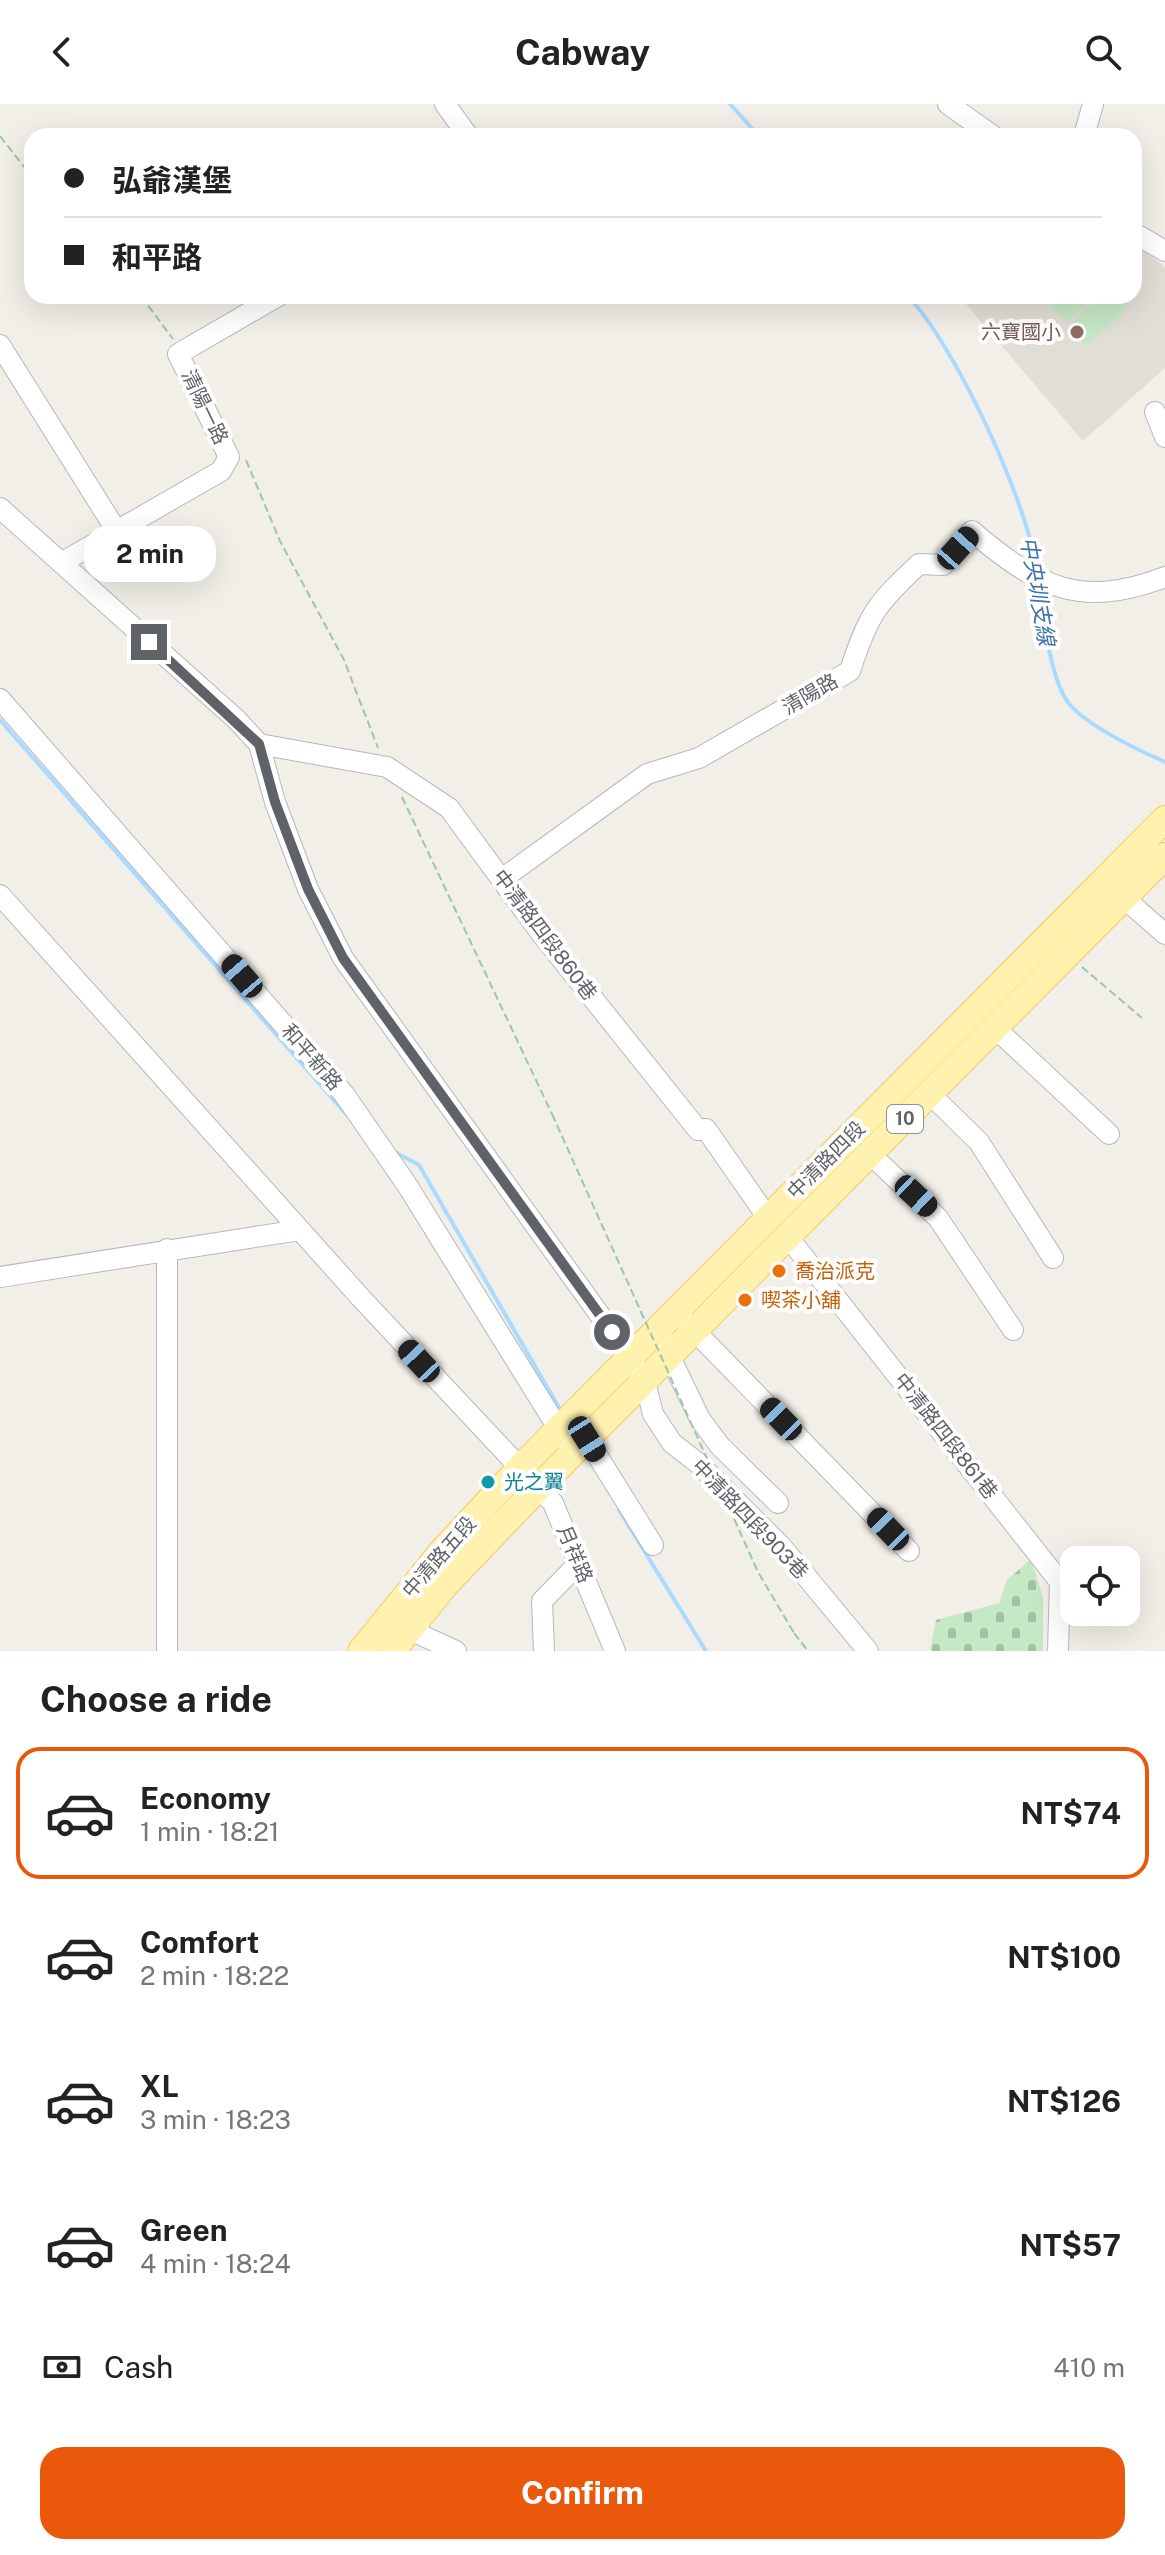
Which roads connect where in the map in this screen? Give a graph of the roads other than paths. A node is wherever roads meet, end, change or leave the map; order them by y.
1 (445, 104) edge
2 (948, 104) edge
3 (1093, 104) edge
4 (462, 128) edge
5 (982, 128) edge
6 (1086, 128) edge
7 (1142, 238) edge
8 (1165, 251) edge
9 (264, 304) edge
10 (0, 345) edge
11 (1155, 412) dead end
12 (1165, 437) edge
13 (0, 508) edge
14 (116, 530) junction
15 (61, 563) junction
16 (1165, 577) edge
17 (0, 699) edge
18 (259, 744) junction
19 (1165, 819) edge
20 (1165, 856) edge
21 (502, 879) junction
22 (0, 895) edge
23 (1124, 898) junction
24 (1165, 934) edge
25 (995, 1028) junction
26 (930, 1094) junction
27 (1109, 1134) dead end
28 (870, 1154) junction
29 (824, 1161) junction
30 (844, 1180) junction
31 (768, 1218) junction
32 (300, 1230) junction
33 (788, 1237) junction
34 (167, 1249) junction
35 (1053, 1258) dead end
36 (0, 1277) edge
37 (666, 1320) junction
38 (1013, 1330) dead end
39 (695, 1331) junction
40 (669, 1356) junction
41 (630, 1357) junction
42 (645, 1382) junction
43 (564, 1424) junction
44 (580, 1446) junction
45 (521, 1467) junction
46 (539, 1487) junction
47 (778, 1503) dead end
48 (653, 1545) dead end
49 (909, 1551) dead end
50 (579, 1563) junction
51 (408, 1629) junction
52 (167, 1651) edge
53 (361, 1651) edge
54 (392, 1651) edge
55 (456, 1651) edge
56 (544, 1651) edge
57 (615, 1651) edge
58 (868, 1651) edge
59 (1058, 1651) edge

1 - 4 street
2 - 5 street
3 - 6 street
7 - 8 street
9 - 14 street, 清陽一路
10 - 14 street
11 - 12 street
13 - 15 street
14 - 15 street, 清陽一路
15 - 18 street
16 - 21 street, 清陽路
17 - 43 street, 和平新路
18 - 21 street, 中清路四段860巷
18 - 41 street, 中清路四段903巷
19 - 29 main road, 中清路四段 / 10
20 - 23 main road, 中清路四段 / 10
21 - 31 street, 中清路四段860巷
22 - 32 street, 月祥路
23 - 24 street
23 - 25 main road, 中清路四段 / 10
25 - 26 main road, 中清路四段 / 10
25 - 27 street
26 - 28 main road, 中清路四段 / 10
26 - 35 street
28 - 30 main road, 中清路四段 / 10
28 - 38 street
29 - 30 main road
29 - 31 main road, 中清路四段 / 10
30 - 33 main road, 中清路四段 / 10
31 - 37 main road, 中清路四段 / 10
32 - 34 street
32 - 45 street, 月祥路
33 - 39 main road, 中清路四段 / 10
33 - 59 street, 中清路四段861巷
34 - 36 street
34 - 52 street
37 - 39 street
37 - 40 street
37 - 41 main road, 中清路四段 / 10
39 - 40 main road, 中清路四段 / 10
39 - 49 street
40 - 42 main road, 中清路四段 / 10
40 - 47 street
41 - 42 street, 中清路四段903巷
41 - 43 main road, 中清路四段 / 10
42 - 44 main road, 中清路四段 / 10
42 - 58 street, 中清路四段903巷
43 - 44 street, 和平新路
43 - 45 main road, 中清路四段 / 10
44 - 46 main road, 中清路四段 / 10
44 - 48 street, 和平新路
45 - 46 street, 月祥路
45 - 53 main road, 中清路五段 / 10
46 - 50 street, 月祥路
46 - 51 main road, 中清路五段 / 10
50 - 56 street
50 - 57 street, 月祥路
51 - 54 main road, 中清路五段 / 10
51 - 55 street

